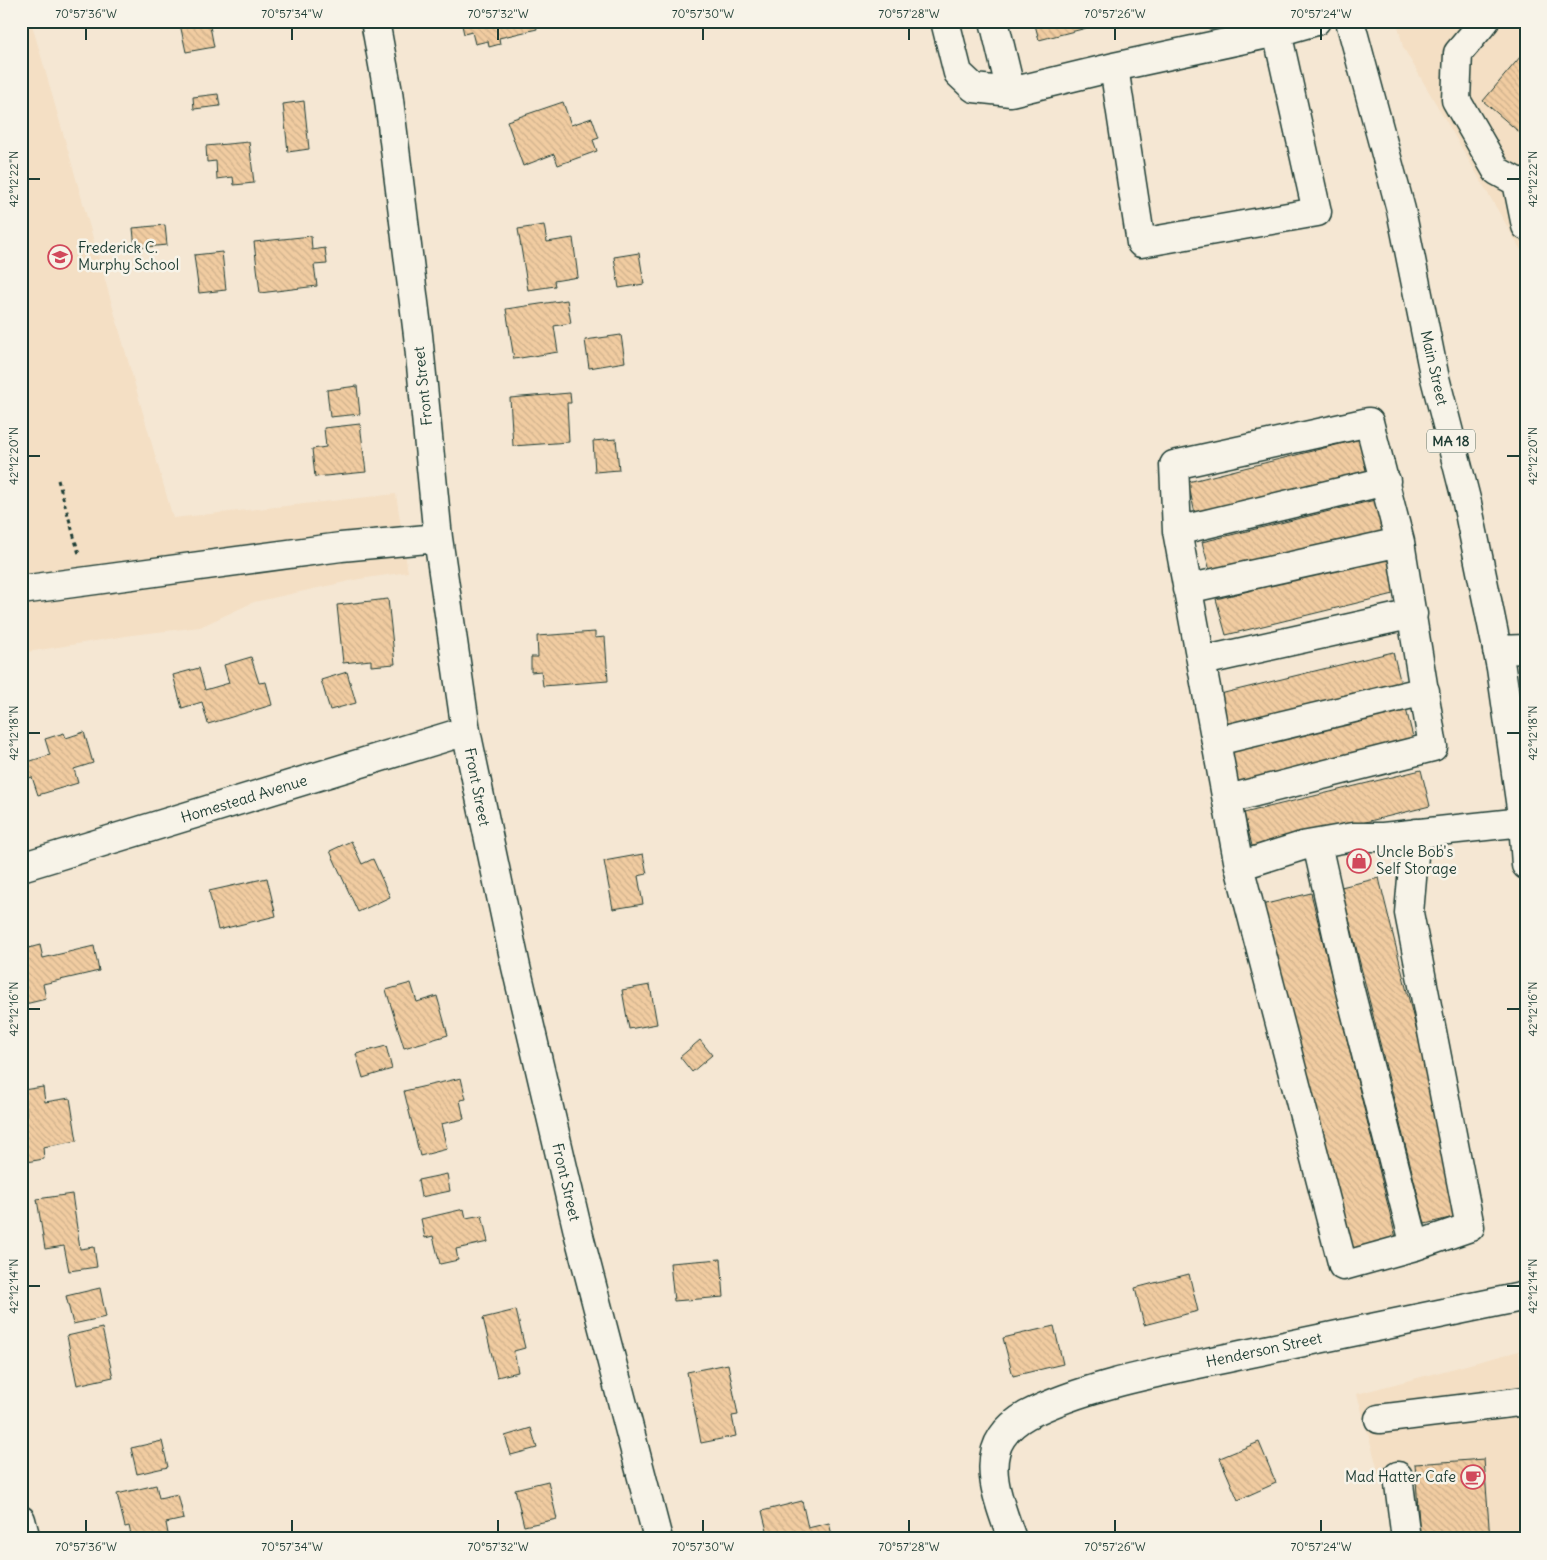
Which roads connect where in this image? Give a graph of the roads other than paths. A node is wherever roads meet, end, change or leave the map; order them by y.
1 (375, 21) edge
2 (945, 21) edge
3 (994, 21) edge
4 (1316, 21) edge
5 (1350, 21) edge
6 (1484, 21) edge
7 (1277, 32) junction
8 (1114, 67) junction
9 (1010, 92) junction
10 (1522, 182) edge
11 (1526, 226) edge
12 (1386, 481) junction
13 (1177, 531) junction
14 (438, 538) junction
15 (1400, 542) junction
16 (1187, 589) junction
17 (21, 590) edge
18 (1413, 614) junction
19 (1526, 649) edge
20 (1497, 650) junction
21 (1202, 661) junction
22 (1425, 691) junction
23 (466, 731) junction
24 (1217, 741) junction
25 (1228, 799) junction
26 (1523, 822) junction
27 (1416, 833) junction
28 (1317, 844) junction
29 (1526, 865) edge
30 (1239, 866) junction
31 (21, 867) edge
32 (1415, 1246) junction
33 (1526, 1296) edge
34 (1526, 1401) edge
35 (1379, 1419) dead end
36 (1398, 1476) dead end
37 (21, 1520) edge
38 (26, 1539) edge
39 (658, 1539) edge
40 (1012, 1539) edge
41 (1406, 1539) edge

1 - 14 street, Front Street
2 - 9 street
3 - 9 street
4 - 7 street
5 - 20 street, Main Street / MA 18
6 - 10 street
7 - 8 street
7 - 8 street
8 - 9 street
10 - 11 street
12 - 13 street
12 - 13 street
12 - 15 street
13 - 16 street
14 - 17 street
14 - 23 street, Front Street
15 - 16 street
15 - 18 street
16 - 21 street
18 - 21 street
18 - 22 street
19 - 20 street
20 - 26 street, Main Street / MA 18
21 - 24 street
22 - 24 street
22 - 25 street
23 - 31 street, Homestead Avenue
23 - 39 street, Front Street
24 - 25 street
25 - 30 street
26 - 27 street
26 - 29 street, Main Street / MA 18
27 - 28 street
27 - 32 street
28 - 30 street
28 - 32 street
30 - 32 street
33 - 40 street, Henderson Street
34 - 35 street
36 - 41 street
37 - 38 street

